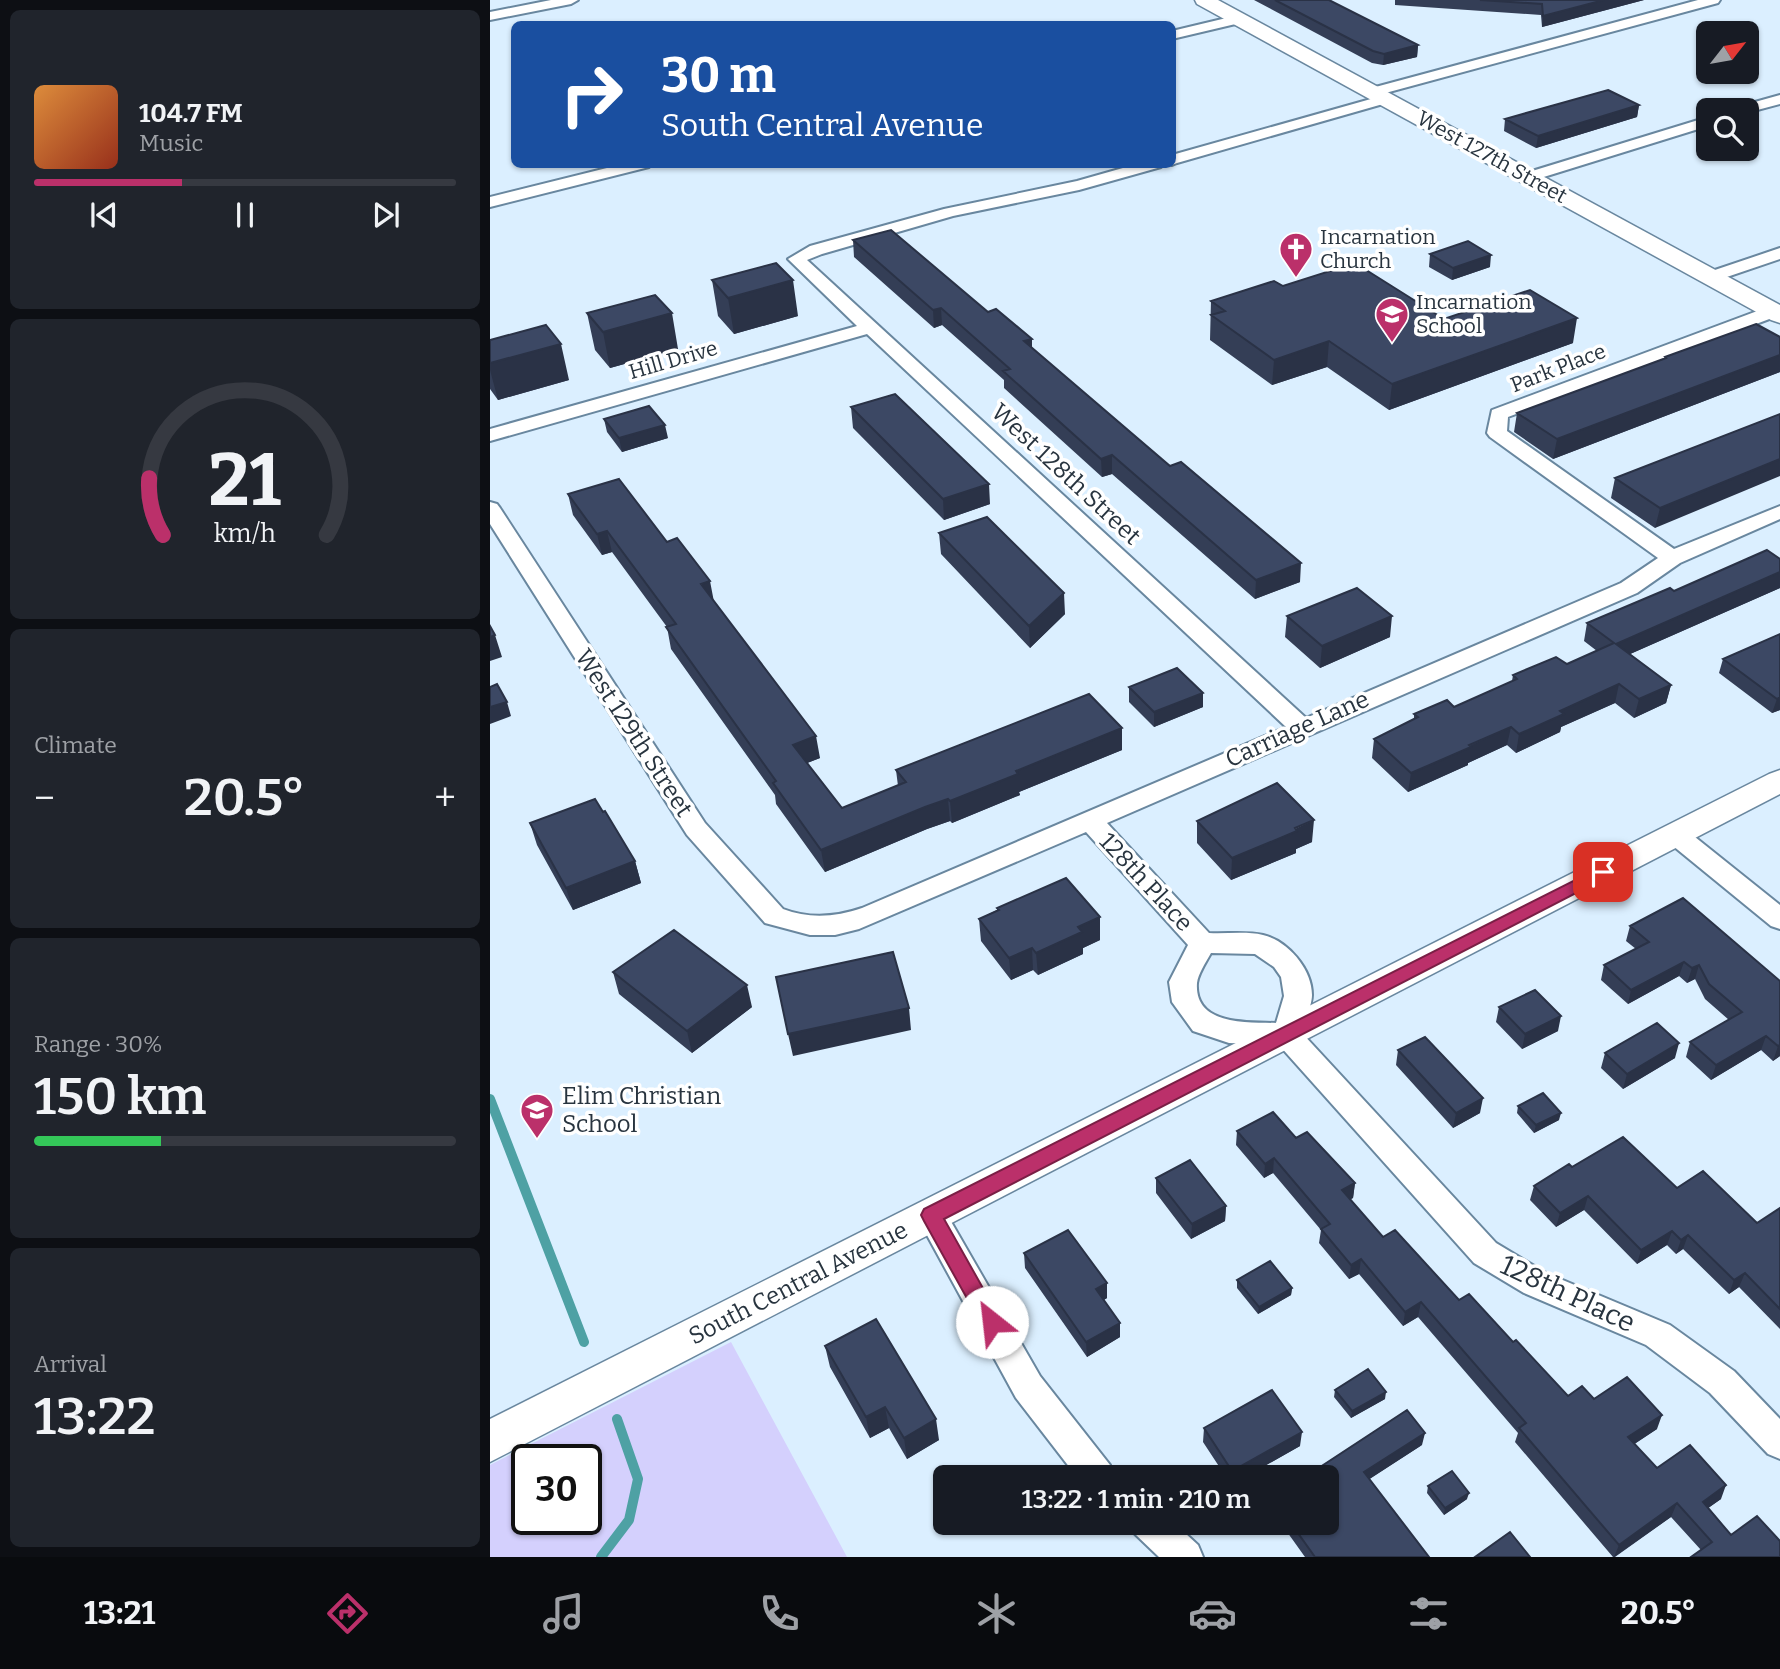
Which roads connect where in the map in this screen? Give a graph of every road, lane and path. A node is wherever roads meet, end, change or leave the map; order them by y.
1 (571, 0) edge
2 (1204, 0) edge
3 (1713, 0) edge
4 (490, 16) edge
5 (1239, 19) junction
6 (1176, 35) edge
7 (1379, 96) junction
8 (1780, 99) edge
9 (1759, 105) edge
10 (1696, 125) edge
11 (1176, 159) edge
12 (628, 168) edge
13 (1141, 168) edge
14 (1528, 177) junction
15 (490, 202) edge
16 (1780, 253) edge
17 (1712, 277) junction
18 (1777, 313) edge
19 (869, 328) junction
20 (490, 435) edge
21 (490, 508) edge
22 (1780, 512) edge
23 (1672, 558) junction
24 (1301, 727) junction
25 (1780, 781) edge
26 (1090, 821) junction
27 (1676, 835) junction
28 (1780, 919) edge
29 (808, 926) joint
30 (1202, 943) junction
31 (1286, 1034) junction
32 (932, 1215) junction
33 (490, 1441) edge
34 (1780, 1443) edge
35 (1089, 1465) edge
36 (1161, 1535) edge
37 (1185, 1557) edge

1 - 4 street
2 - 5 main road, West 127th Street
3 - 7 street
5 - 6 street
5 - 7 main road, West 127th Street
7 - 11 street
7 - 14 main road, West 127th Street
8 - 9 street
10 - 14 street
12 - 15 street
13 - 19 street, West 128th Street
14 - 17 main road, West 127th Street
16 - 17 street
17 - 18 main road, West 127th Street
18 - 23 street, Park Place
19 - 20 street, Hill Drive
19 - 24 street, West 128th Street
21 - 29 street, West 129th Street
22 - 23 street, Carriage Lane
23 - 24 street, Carriage Lane
24 - 26 street, Carriage Lane
25 - 27 street, South Central Avenue
26 - 29 street, Carriage Lane
26 - 30 street, 128th Place
27 - 28 street
27 - 31 street, South Central Avenue
30 - 31 street, 128th Place
30 - 31 street, 128th Place
31 - 32 street, South Central Avenue
31 - 34 street, 128th Place
32 - 33 street, South Central Avenue
32 - 35 street
36 - 37 street

